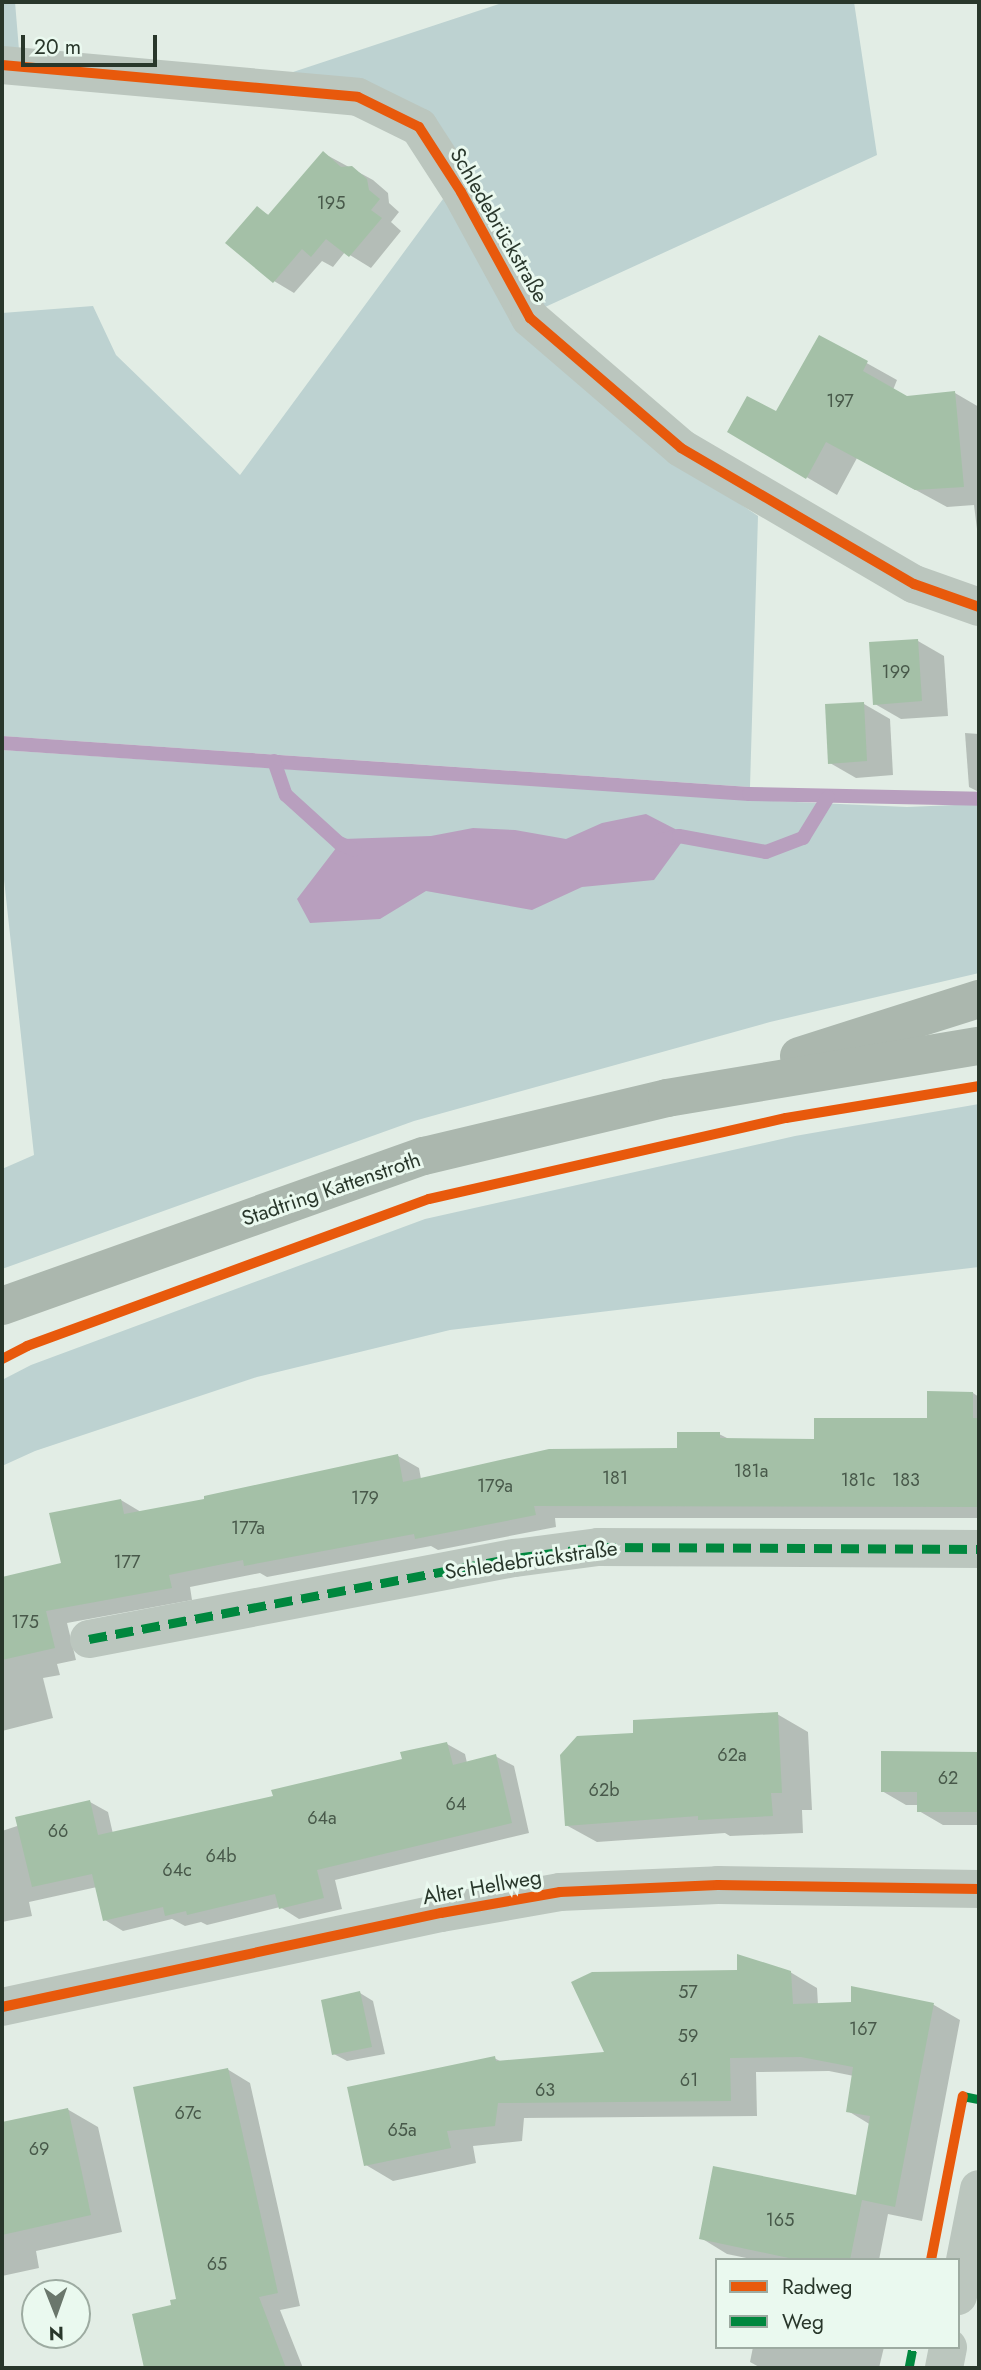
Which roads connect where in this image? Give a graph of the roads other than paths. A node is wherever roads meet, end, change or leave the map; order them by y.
1 (2, 65) edge
2 (979, 607) edge
3 (979, 999) edge
4 (979, 1046) edge
5 (667, 1098) junction
6 (2, 1306) edge
7 (979, 1549) edge
8 (89, 1639) dead end
9 (979, 1889) edge
10 (2, 2007) edge
11 (979, 2189) edge
12 (960, 2286) edge
13 (948, 2349) edge
14 (944, 2368) edge

1 - 2 street, Schledebrückstraße
3 - 5 main road, Stadtring Kattenstroth
4 - 5 main road, Stadtring Kattenstroth
5 - 6 main road, Stadtring Kattenstroth
7 - 8 street, Schledebrückstraße
9 - 10 street, Alter Hellweg
11 - 12 street
13 - 14 street

